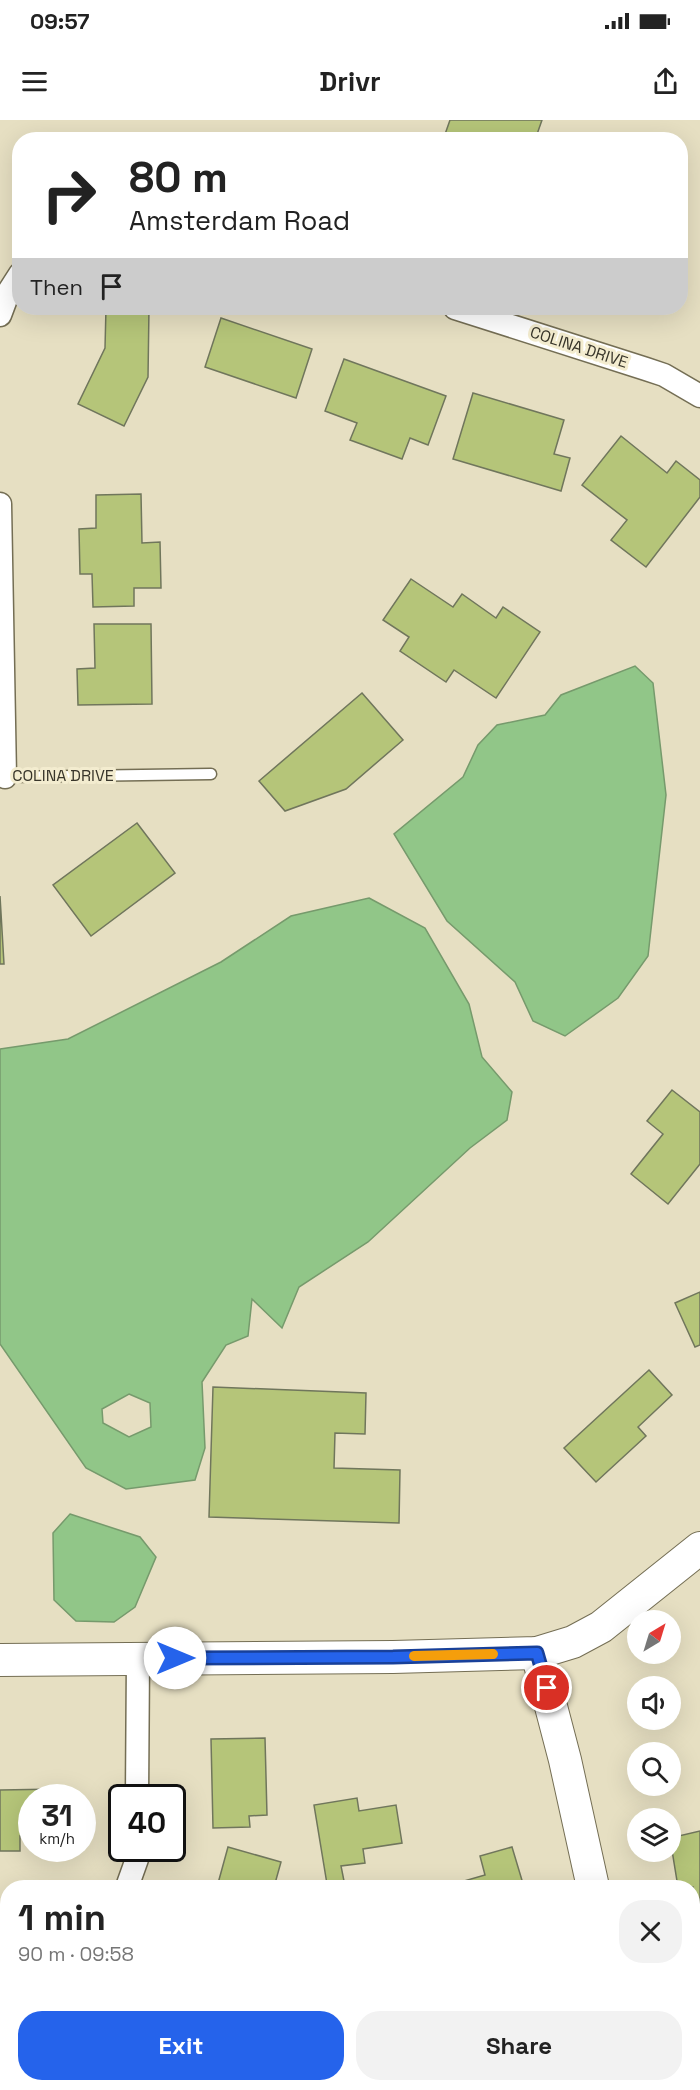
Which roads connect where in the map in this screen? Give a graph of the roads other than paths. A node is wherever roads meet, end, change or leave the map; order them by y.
1 (12, 286) edge
2 (0, 315) edge
3 (477, 315) edge
4 (700, 396) edge
5 (0, 504) edge
6 (211, 774) dead end
7 (5, 777) joint
8 (700, 1548) edge
9 (537, 1653) junction
10 (138, 1658) junction
11 (0, 1660) edge
12 (137, 1784) edge
13 (136, 1862) edge
14 (129, 1880) edge
15 (591, 1880) edge

1 - 2 street
3 - 4 street, COLINA DRIVE
5 - 7 street, COLINA DRIVE
6 - 7 lane, COLINA DRIVE
8 - 9 street
9 - 10 street
9 - 15 street
10 - 11 street
10 - 12 street
13 - 14 street

